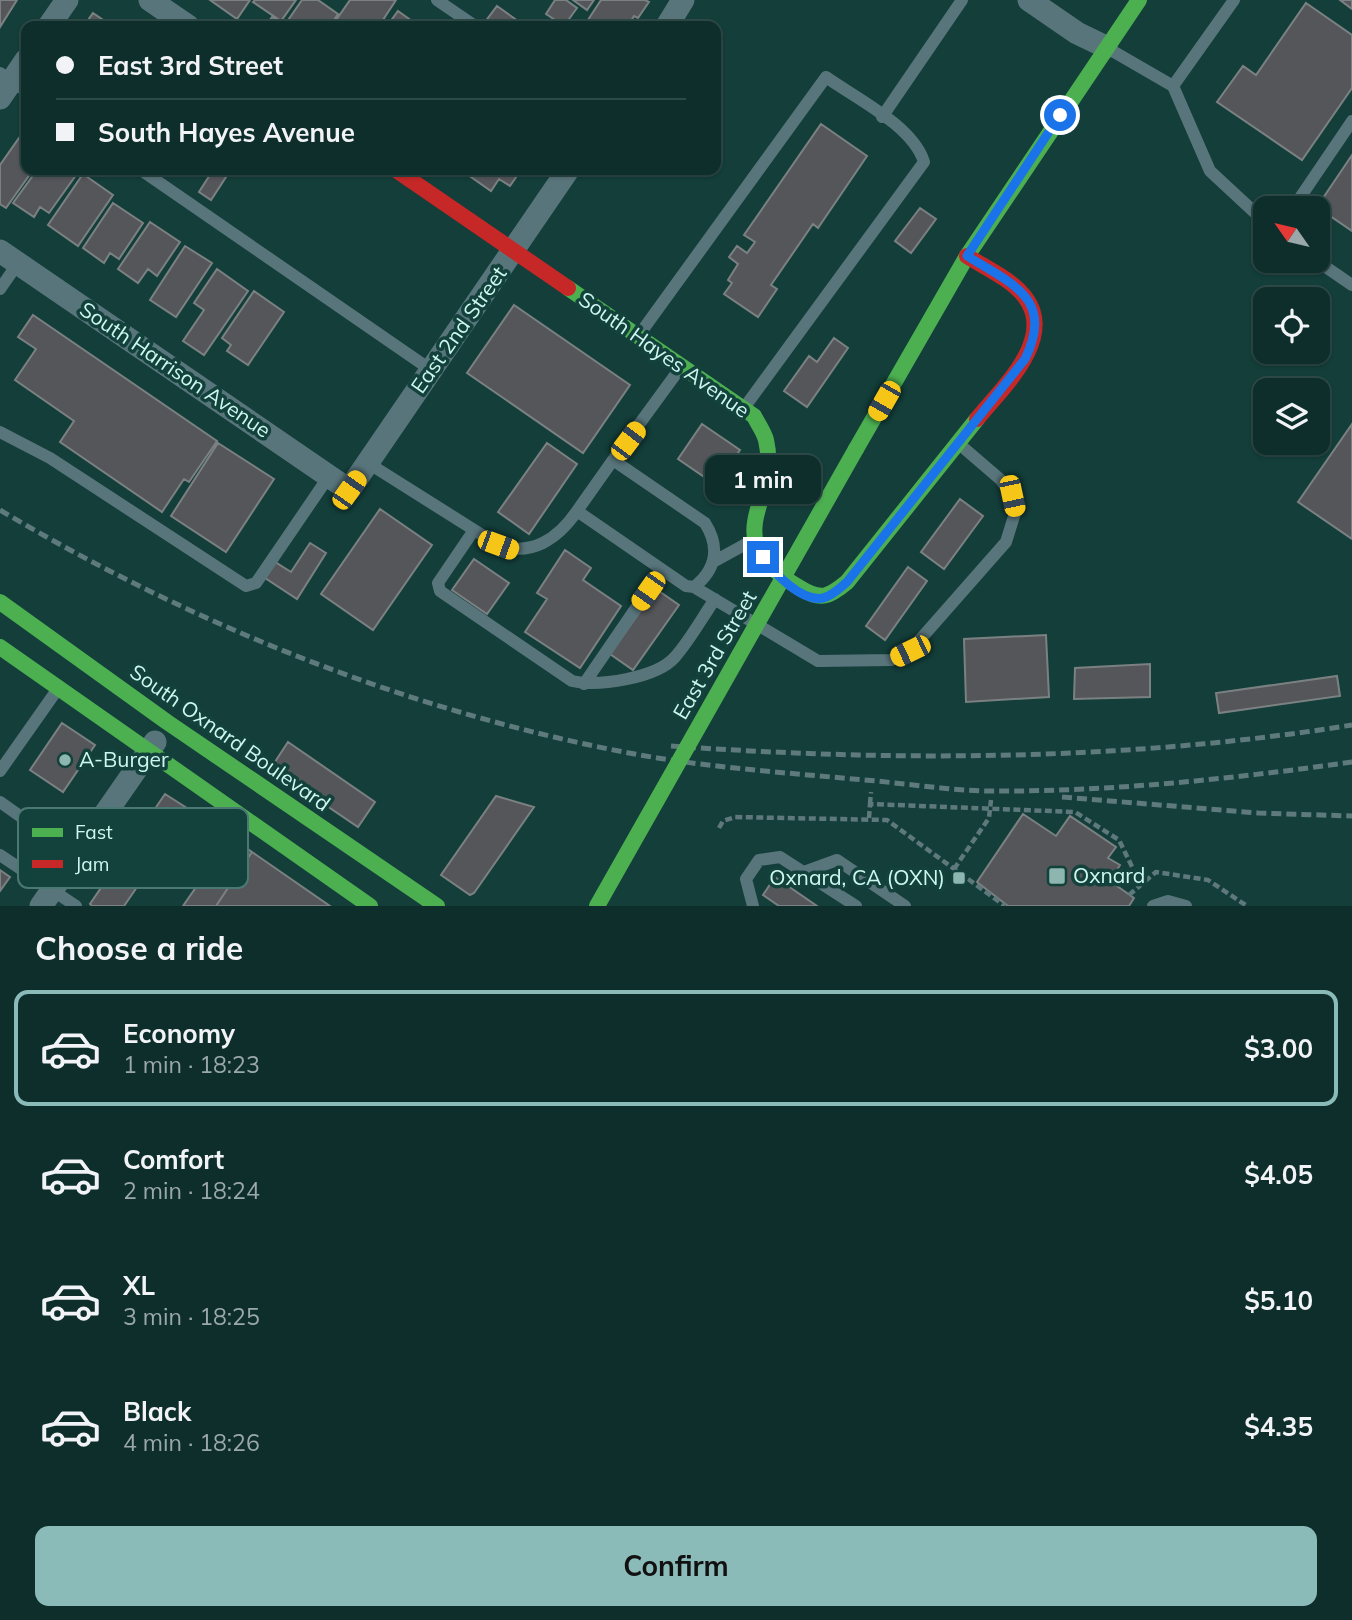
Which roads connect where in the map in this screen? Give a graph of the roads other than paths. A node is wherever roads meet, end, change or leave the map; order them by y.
1 (67, 0) edge
2 (150, 0) edge
3 (437, 0) edge
4 (683, 0) edge
5 (962, 0) edge
6 (1029, 0) edge
7 (1139, 0) edge
8 (1234, 0) edge
9 (52, 21) edge
10 (181, 21) edge
11 (468, 21) edge
12 (670, 21) edge
13 (1106, 47) junction
14 (21, 67) edge
15 (9, 85) edge
16 (1173, 86) junction
17 (882, 117) junction
18 (1352, 121) edge
19 (148, 175) edge
20 (403, 175) edge
21 (565, 175) edge
22 (1301, 196) edge
23 (1253, 211) edge
24 (513, 251) junction
25 (967, 256) junction
26 (9, 257) edge
27 (1330, 270) edge
28 (1352, 285) edge
29 (0, 289) edge
30 (638, 336) junction
31 (681, 365) junction
32 (431, 370) junction
33 (744, 408) junction
34 (0, 432) edge
35 (958, 442) junction
36 (613, 460) junction
37 (368, 463) junction
38 (329, 476) junction
39 (349, 490) joint
40 (577, 511) junction
41 (474, 530) junction
42 (755, 539) junction
43 (713, 562) junction
44 (662, 570) junction
45 (694, 587) junction
46 (715, 599) junction
47 (0, 603) edge
48 (0, 647) edge
49 (584, 684) junction
50 (59, 687) junction
51 (167, 722) junction
52 (150, 749) junction
53 (0, 771) edge
54 (0, 802) edge
55 (109, 808) edge
56 (233, 808) edge
57 (18, 815) edge
58 (248, 819) edge
59 (0, 855) edge
60 (18, 871) edge
61 (804, 872) junction
62 (47, 898) edge
63 (76, 906) edge
64 (370, 906) edge
65 (437, 906) edge
66 (597, 906) edge
67 (753, 906) edge
68 (856, 906) edge
69 (905, 906) edge
70 (1153, 906) edge
71 (1186, 906) edge

1 - 9 street
2 - 10 street
3 - 11 lane
4 - 12 street
5 - 17 lane
6 - 13 street
7 - 13 street, East 3rd Street
8 - 16 lane
13 - 16 lane
13 - 25 street, East 3rd Street
14 - 15 street
16 - 23 lane
17 - 30 lane
17 - 33 lane
18 - 22 lane
19 - 32 lane
20 - 24 street, South Hayes Avenue
21 - 24 street, East 2nd Street
24 - 30 street, South Hayes Avenue
24 - 32 street, East 2nd Street
25 - 35 street
25 - 66 street, East 3rd Street, bridge
26 - 29 lane
26 - 38 street, South Harrison Avenue
27 - 28 lane
30 - 31 street, South Hayes Avenue
31 - 33 street, South Hayes Avenue
31 - 36 lane
32 - 37 street, East 2nd Street
33 - 42 street, South Hayes Avenue
34 - 38 lane
35 - 42 street
35 - 46 lane
36 - 40 lane
36 - 43 lane
37 - 39 street, East 2nd Street
37 - 41 lane
38 - 39 street, South Harrison Avenue
40 - 41 lane
40 - 44 lane
41 - 49 lane
42 - 43 lane
43 - 45 lane
44 - 45 lane
44 - 49 lane
45 - 46 lane
46 - 49 lane
47 - 51 street, South Oxnard Boulevard
48 - 50 street
50 - 52 street
50 - 53 lane
51 - 52 street
51 - 65 street, South Oxnard Boulevard
52 - 55 street
52 - 56 street
54 - 57 lane
58 - 64 street
59 - 60 lane
61 - 67 lane
61 - 68 lane
61 - 69 lane
62 - 63 lane
70 - 71 lane

